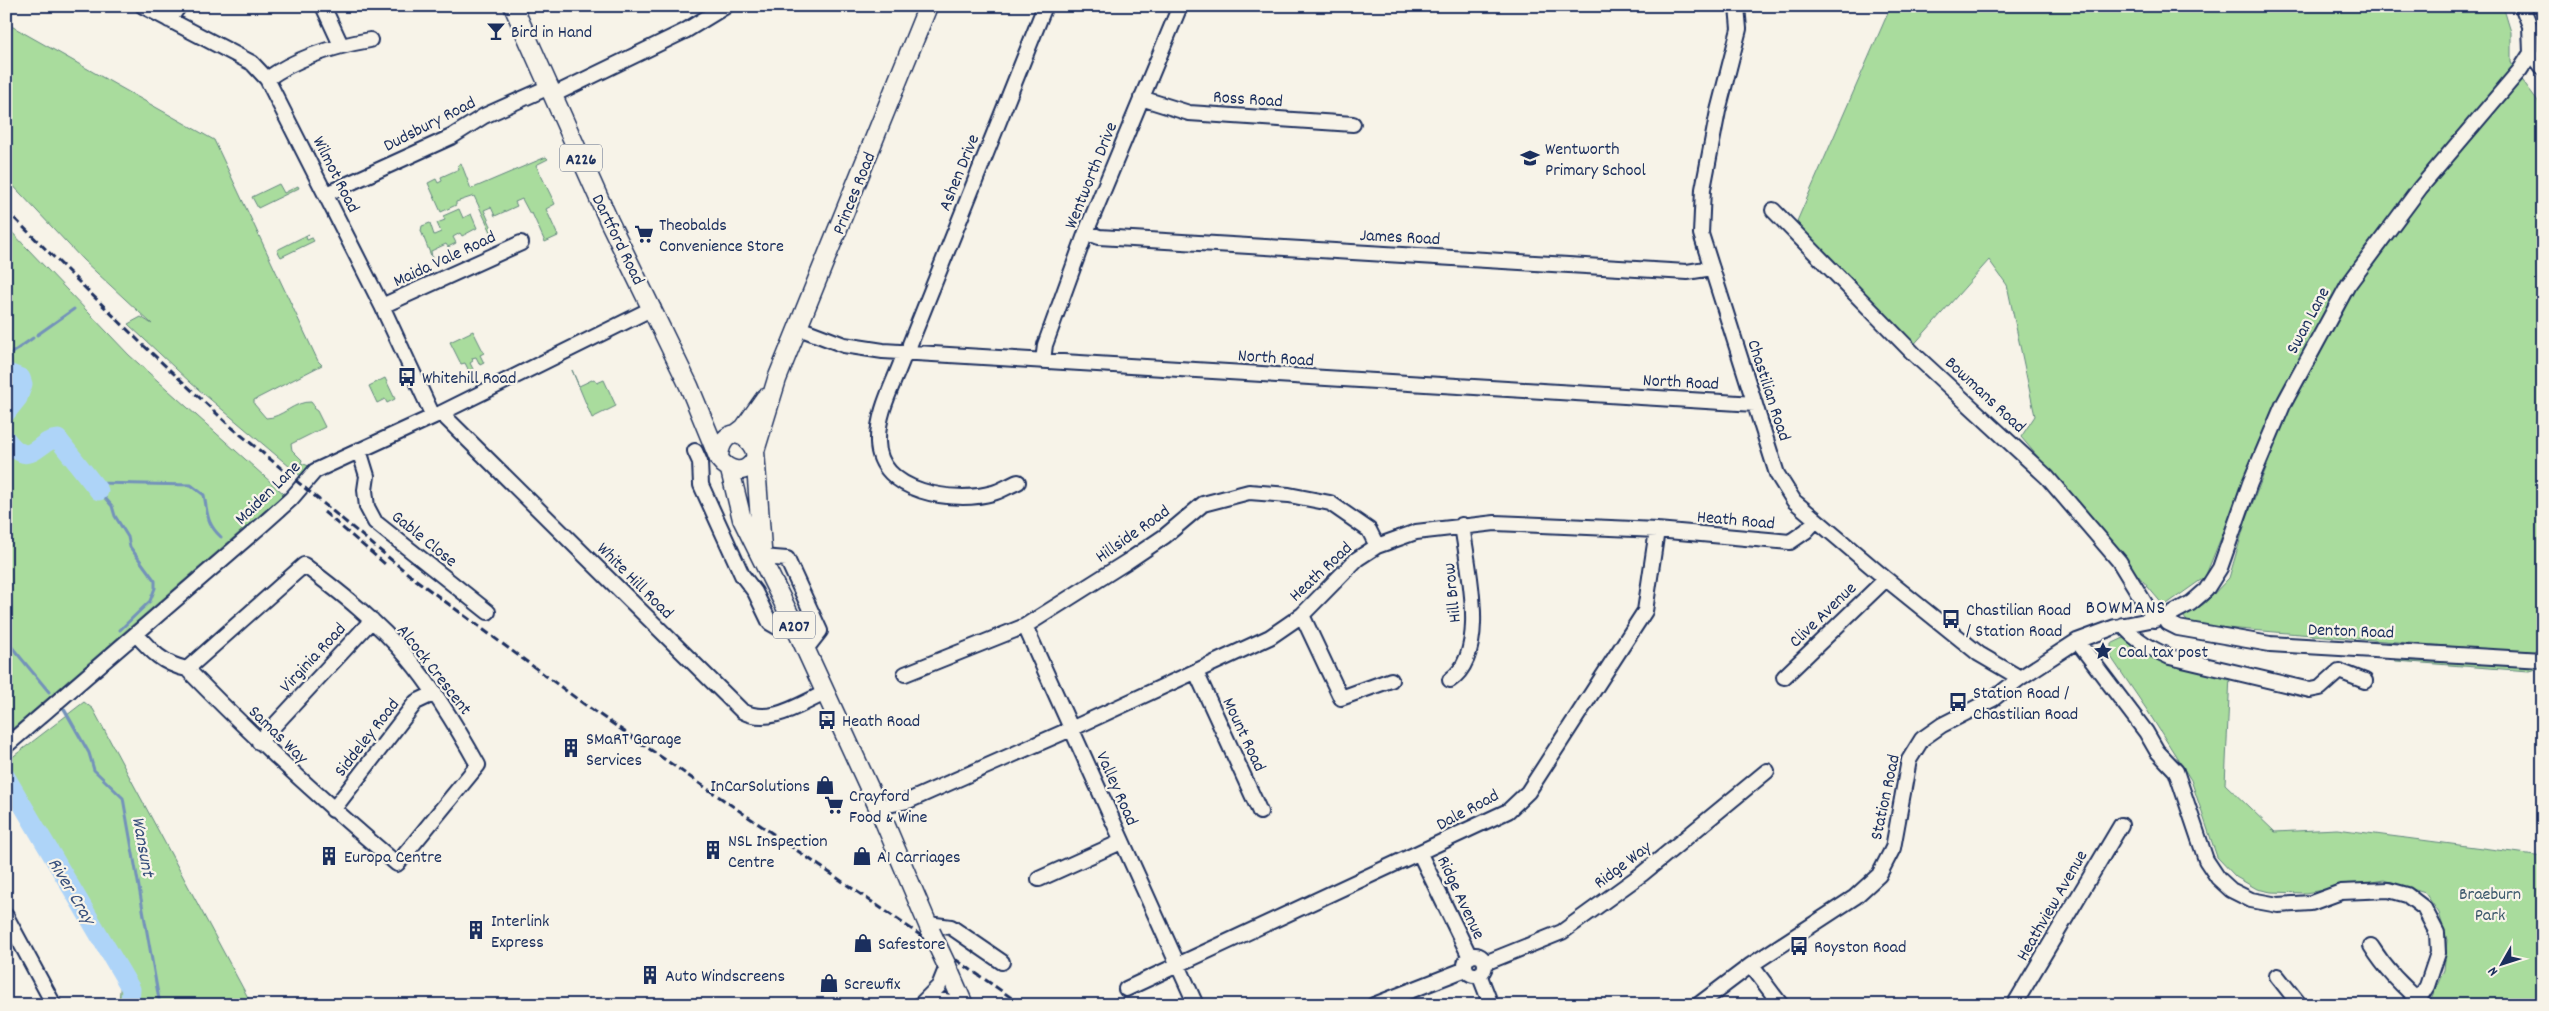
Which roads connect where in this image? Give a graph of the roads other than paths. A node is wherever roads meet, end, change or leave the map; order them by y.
1 (143, 6) edge
2 (179, 6) edge
3 (323, 6) edge
4 (513, 6) edge
5 (726, 6) edge
6 (928, 6) edge
7 (1045, 6) edge
8 (1180, 6) edge
9 (1737, 6) edge
10 (2522, 6) edge
11 (169, 20) junction
12 (370, 40) dead end
13 (341, 45) junction
14 (2530, 52) junction
15 (2543, 68) edge
16 (267, 80) junction
17 (551, 91) junction
18 (1141, 98) junction
19 (1353, 124) dead end
20 (326, 194) junction
21 (1773, 210) dead end
22 (1086, 232) junction
23 (521, 243) dead end
24 (1712, 268) junction
25 (382, 306) junction
26 (652, 308) junction
27 (799, 328) junction
28 (906, 352) junction
29 (1043, 361) junction
30 (776, 379) junction
31 (1755, 404) junction
32 (437, 414) junction
33 (702, 416) junction
34 (732, 435) junction
35 (359, 450) junction
36 (695, 451) dead end
37 (755, 455) junction
38 (724, 464) junction
39 (1018, 482) dead end
40 (742, 519) junction
41 (1816, 520) junction
42 (1462, 525) junction
43 (722, 529) junction
44 (1657, 530) junction
45 (1378, 546) junction
46 (762, 557) junction
47 (1886, 579) junction
48 (488, 612) dead end
49 (1302, 615) junction
50 (2160, 618) junction
51 (372, 620) junction
52 (793, 622) junction
53 (2123, 625) junction
54 (1024, 626) junction
55 (136, 634) junction
56 (2077, 641) junction
57 (806, 649) junction
58 (2338, 649) junction
59 (2543, 660) edge
60 (186, 669) junction
61 (2340, 671) junction
62 (1196, 672) junction
63 (905, 674) dead end
64 (1784, 676) dead end
65 (2020, 678) junction
66 (1390, 680) dead end
67 (1450, 680) dead end
68 (2365, 681) dead end
69 (435, 693) junction
70 (825, 693) junction
71 (1071, 729) junction
72 (259, 742) junction
73 (6, 746) edge
74 (1767, 771) dead end
75 (332, 810) junction
76 (1260, 812) dead end
77 (881, 814) junction
78 (2120, 824) dead end
79 (1121, 842) junction
80 (1420, 854) junction
81 (397, 864) joint
82 (1039, 879) dead end
83 (6, 916) edge
84 (930, 928) junction
85 (2371, 946) dead end
86 (1002, 962) dead end
87 (1752, 965) junction
88 (947, 966) junction
89 (1177, 966) junction
90 (1475, 966) junction
91 (2277, 976) dead end
92 (1126, 988) dead end
93 (2419, 1003) edge
94 (54, 1005) edge
95 (921, 1005) edge
96 (963, 1005) edge
97 (1196, 1005) edge
98 (1374, 1005) edge
99 (1491, 1005) edge
100 (1698, 1005) edge
101 (1780, 1005) edge
102 (2014, 1005) edge
103 (2300, 1005) edge

1 - 11 street, Wilmot Road
2 - 11 street
3 - 13 street
4 - 17 main road, Dartford Road / A226
5 - 17 street, Dudsbury Road
6 - 27 main road, Princes Road
7 - 28 street, Ashen Drive
8 - 18 street, Wentworth Drive
9 - 24 street, Chastilian Road
10 - 14 street
11 - 16 street, Wilmot Road
12 - 13 street
13 - 16 street
14 - 15 street
14 - 50 street, Swan Lane
16 - 20 street, Wilmot Road
17 - 20 street, Dudsbury Road
17 - 26 main road, Dartford Road / A226
18 - 19 street, Ross Road
18 - 22 street, Wentworth Drive
20 - 25 street, Wilmot Road
21 - 50 street, Bowmans Road
22 - 24 street, James Road
22 - 29 street, Wentworth Drive
23 - 25 street, Maida Vale Road
24 - 31 street, Chastilian Road
25 - 32 street, Wilmot Road
26 - 32 street, Maiden Lane
26 - 33 main road, Dartford Road / A226
27 - 28 street, North Road
27 - 30 main road, Princes Road
28 - 29 street, North Road
28 - 39 street, Ashen Drive
29 - 31 street, North Road
30 - 34 main road, Princes Road
30 - 37 main road, Princes Road
31 - 41 street, Chastilian Road
32 - 35 street, Maiden Lane
32 - 70 street, White Hill Road
33 - 34 main road, Dartford Road / A226
33 - 38 main road, Dartford Road / A226
34 - 37 main road
34 - 38 main road
35 - 48 street, Gable Close
35 - 55 street, Maiden Lane
36 - 43 street
37 - 38 main road
37 - 46 main road, A207
38 - 40 main road, A207
40 - 43 street
40 - 46 main road, A207
41 - 44 street, Heath Road
41 - 47 street, Chastilian Road
42 - 44 street, Heath Road
42 - 45 street, Heath Road
42 - 67 street, Hill Brow
43 - 52 street
44 - 80 street, Dale Road
45 - 49 street, Heath Road
45 - 54 street, Hillside Road
46 - 52 main road, A207
46 - 57 street
47 - 64 street, Clive Avenue
47 - 65 street, Chastilian Road
49 - 62 street, Heath Road
49 - 66 street
50 - 53 street, Station Road
50 - 58 street, Denton Road
51 - 60 street, Alcock Crescent
51 - 69 street, Alcock Crescent
51 - 72 street, Virginia Road
52 - 57 main road, A207
53 - 56 street, Station Road
53 - 61 street
54 - 63 street, Hillside Road
54 - 71 street, Valley Road
55 - 60 street, Samas Way
55 - 73 street, Maiden Lane
56 - 65 street, Station Road
56 - 93 street
57 - 70 main road, A207
58 - 59 street, Denton Road
58 - 61 street
60 - 72 street, Samas Way
61 - 68 street
62 - 71 street, Heath Road
62 - 76 street, Mount Road
65 - 87 street, Station Road
69 - 75 street, Siddeley Road
69 - 81 street, Alcock Crescent
70 - 77 main road, A207
71 - 77 street, Heath Road
71 - 79 street, Valley Road
72 - 75 street, Samas Way
74 - 90 street, Ridge Way
75 - 81 street, Samas Way
77 - 84 main road, A207
78 - 102 street, Heathview Avenue
79 - 82 street
79 - 89 street, Valley Road
80 - 89 street, Dale Road
80 - 90 street, Ridge Avenue
83 - 94 street
84 - 86 street
84 - 88 main road, A207, bridge
85 - 93 street
87 - 100 street, Station Road
87 - 101 street
88 - 95 street
88 - 96 main road, A207
89 - 92 street, Dale Road
89 - 97 street
90 - 98 street, Ridge Way
90 - 99 street, Ridge Avenue
91 - 103 street
95 - 96 street

